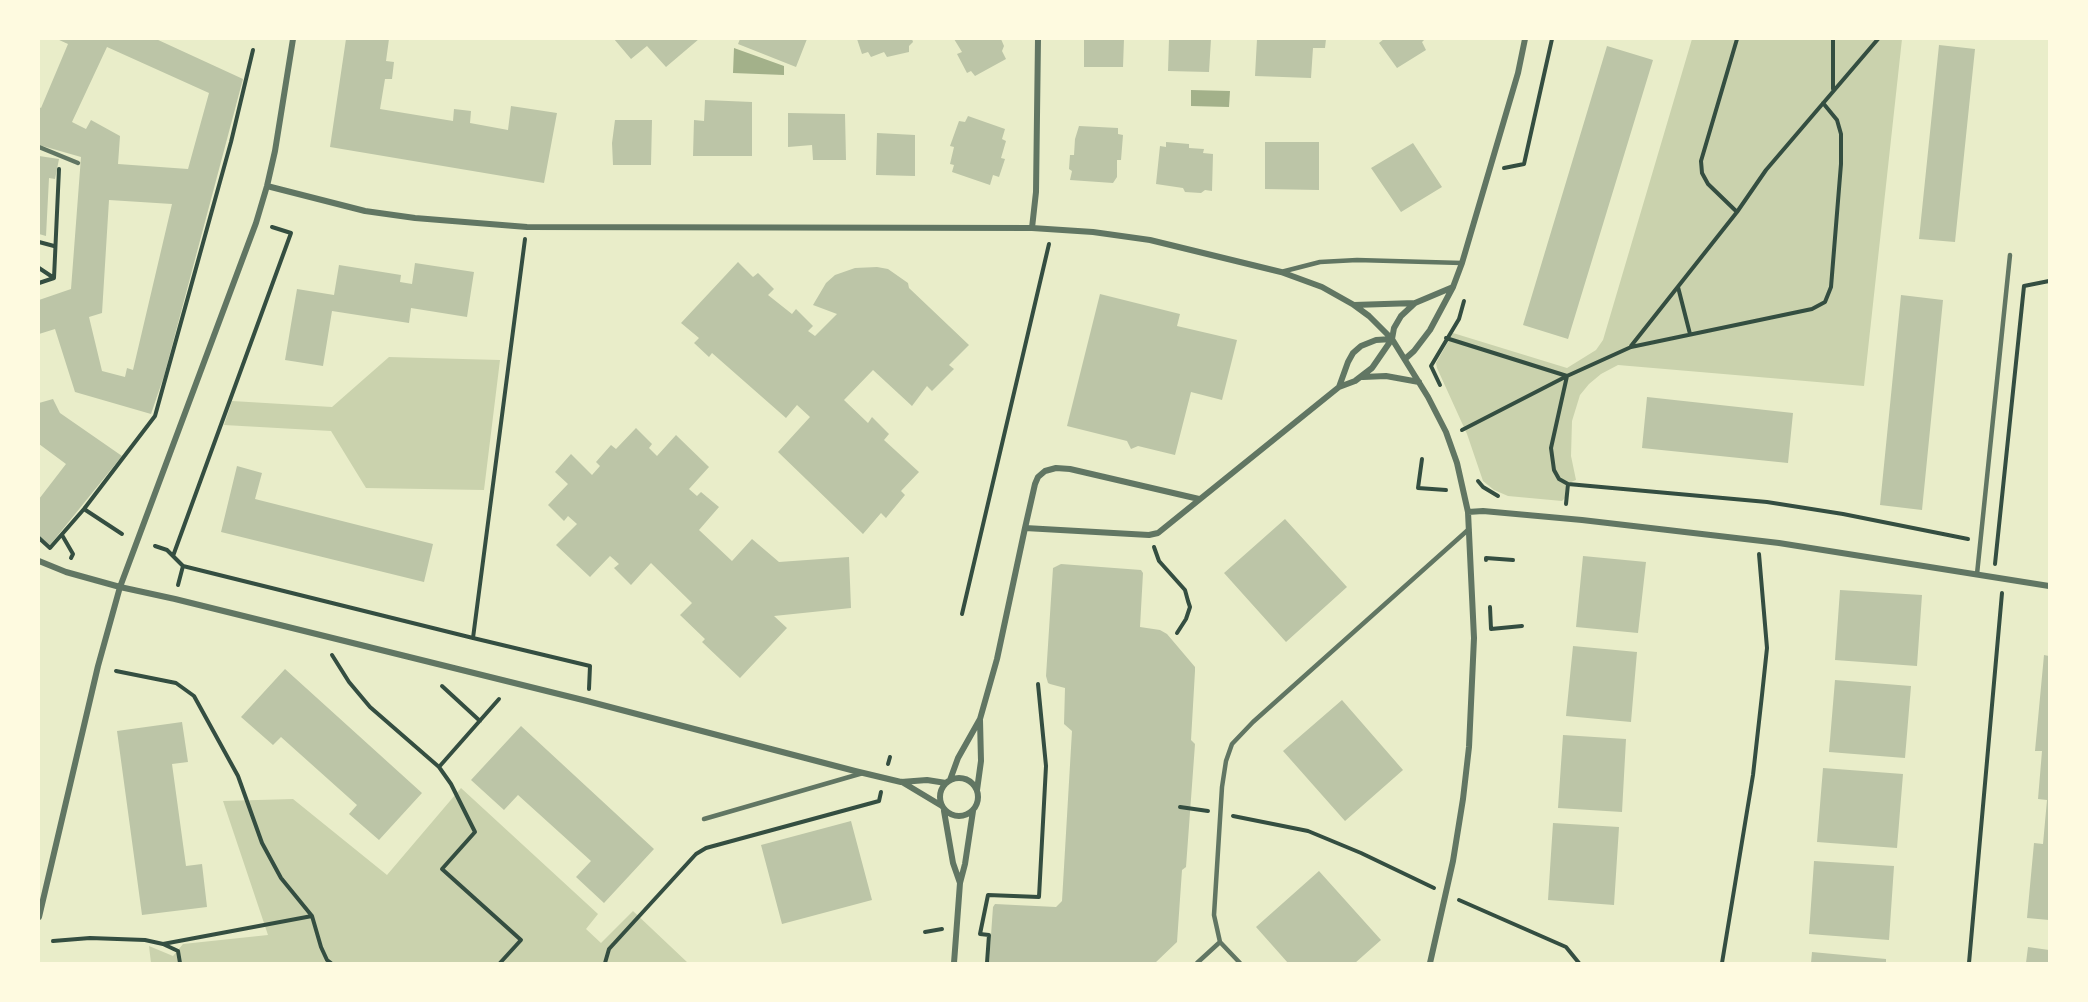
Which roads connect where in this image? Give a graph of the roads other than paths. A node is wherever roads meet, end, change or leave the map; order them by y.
1 (293, 39) edge
2 (1038, 39) edge
3 (1525, 39) edge
4 (39, 147) edge
5 (78, 164) dead end
6 (267, 186) junction
7 (1032, 228) junction
8 (2010, 255) dead end
9 (1462, 263) junction
10 (1281, 272) junction
11 (1453, 286) junction
12 (1415, 303) junction
13 (1354, 305) junction
14 (1392, 339) junction
15 (1405, 359) junction
16 (1362, 376) junction
17 (1419, 382) junction
18 (1339, 387) junction
19 (1199, 500) junction
20 (1468, 512) junction
21 (1025, 528) junction
22 (1469, 529) junction
23 (39, 561) edge
24 (1977, 574) junction
25 (2049, 586) edge
26 (120, 587) junction
27 (980, 719) junction
28 (863, 773) junction
29 (948, 781) junction
30 (901, 782) junction
31 (977, 791) junction
32 (943, 808) junction
33 (973, 811) junction
34 (704, 819) dead end
35 (960, 883) junction
36 (39, 917) edge
37 (1220, 942) junction
38 (954, 963) edge
39 (1197, 963) edge
40 (1240, 963) edge
41 (1430, 963) edge

1 - 6 street
2 - 7 street
3 - 9 street
4 - 5 lane
6 - 7 street
6 - 26 street
7 - 10 street
8 - 24 lane
9 - 10 lane
9 - 11 street
10 - 13 street
11 - 12 street
11 - 15 street
12 - 13 street
12 - 14 street
13 - 14 street
14 - 15 street
14 - 16 street
14 - 18 street
15 - 17 street
16 - 17 street
16 - 18 street
17 - 20 street
18 - 19 street
19 - 21 street
19 - 21 street
20 - 22 street
20 - 24 street
21 - 27 street
22 - 37 lane
22 - 41 street
23 - 26 street
24 - 25 street
26 - 28 street
26 - 36 street
27 - 29 street
27 - 31 street
28 - 30 street
28 - 34 lane
29 - 30 street
29 - 31 street
29 - 32 street
30 - 32 street
31 - 33 street
32 - 33 street
32 - 35 street
33 - 35 street
35 - 38 street
37 - 39 lane
37 - 40 lane

